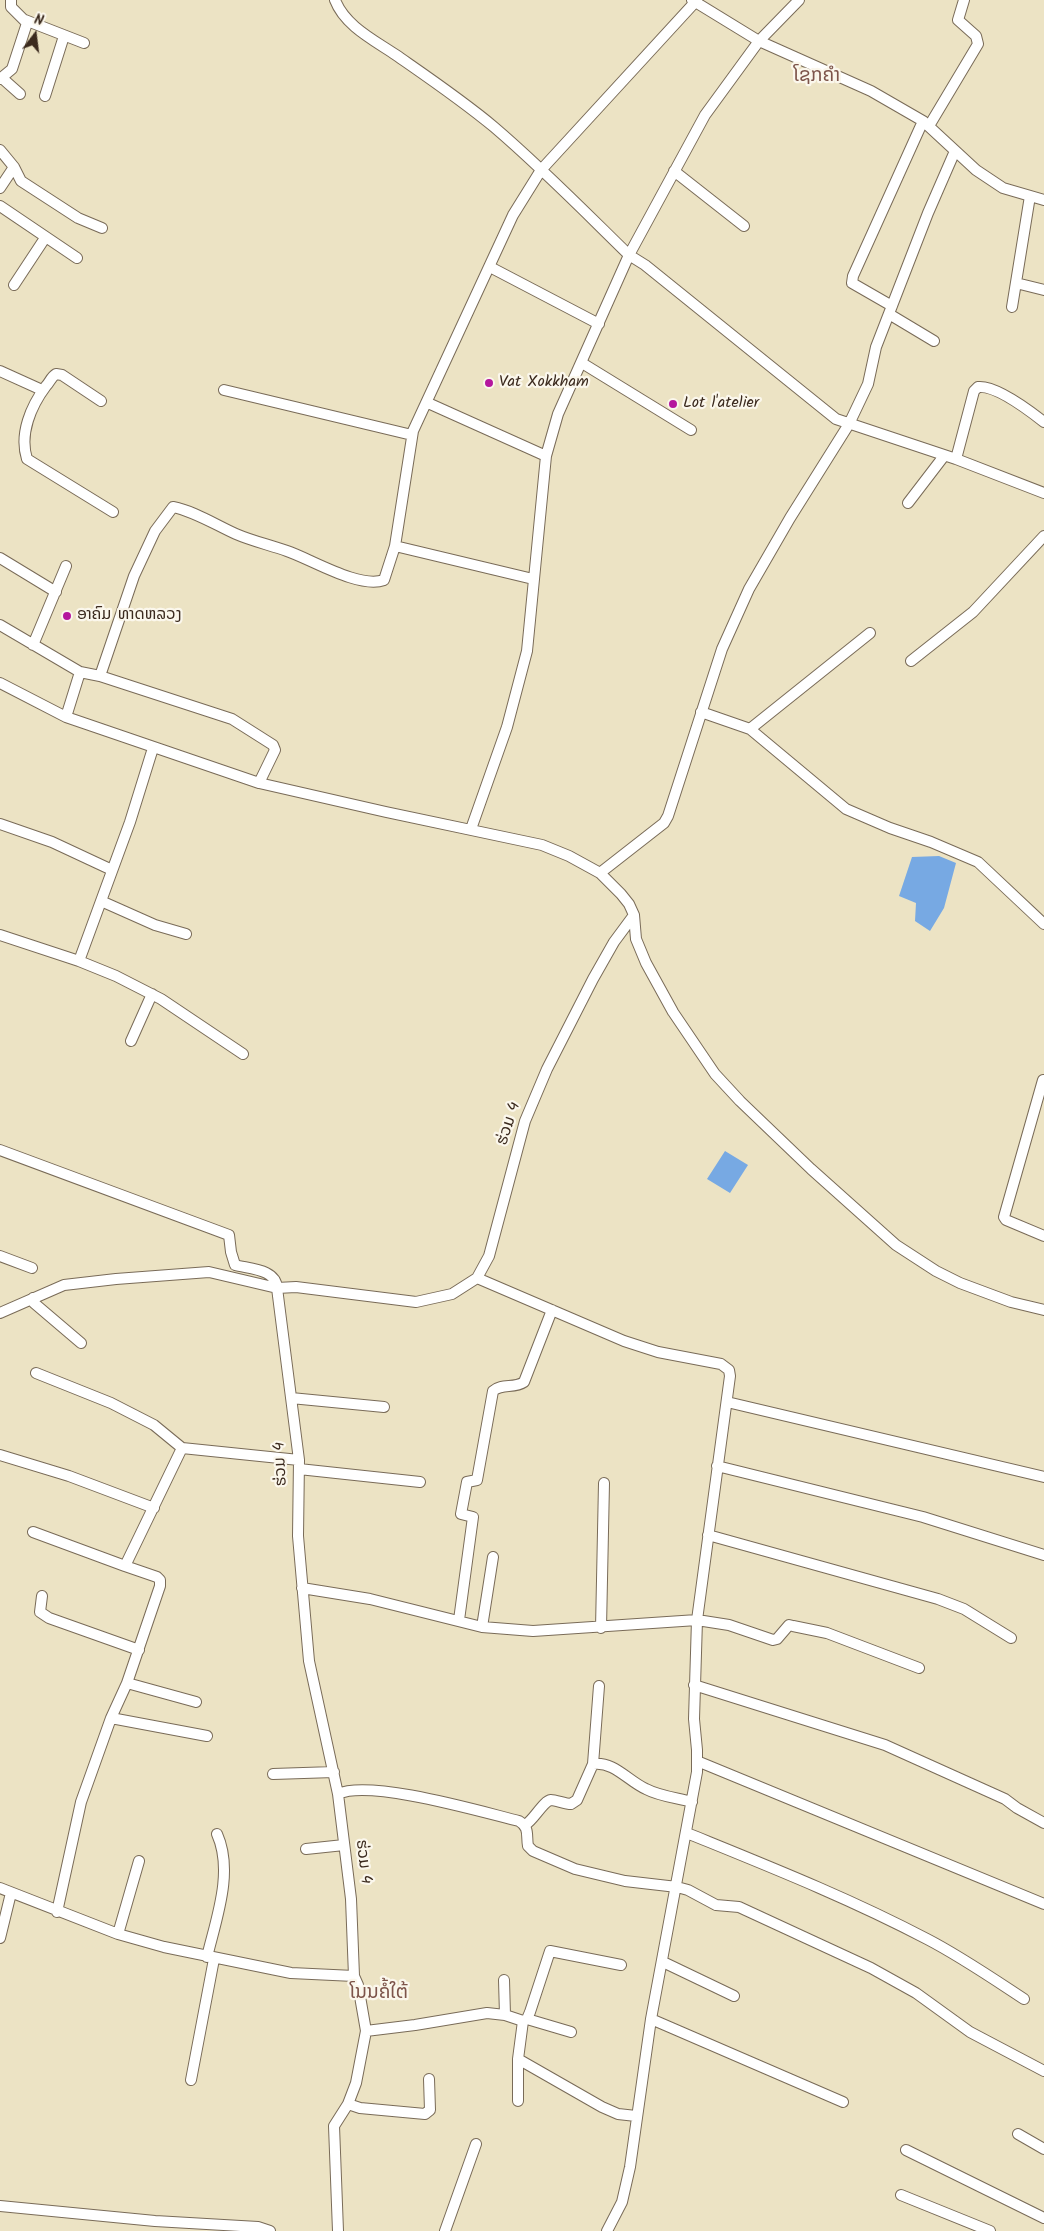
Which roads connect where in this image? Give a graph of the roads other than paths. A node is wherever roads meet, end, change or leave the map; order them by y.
1 (11, 0) edge
2 (335, 0) edge
3 (799, 0) edge
4 (964, 0) edge
5 (695, 1) edge
6 (25, 20) junction
7 (64, 36) junction
8 (759, 41) junction
9 (84, 43) dead end
10 (1, 79) edge
11 (20, 94) dead end
12 (45, 96) dead end
13 (926, 124) junction
14 (0, 150) edge
15 (955, 151) junction
16 (14, 167) junction
17 (541, 170) junction
18 (674, 171) junction
19 (0, 188) edge
20 (1030, 196) junction
21 (1044, 200) edge
22 (0, 206) edge
23 (744, 226) dead end
24 (102, 228) dead end
25 (46, 238) junction
26 (629, 255) junction
27 (76, 258) dead end
28 (490, 266) junction
29 (1016, 283) junction
30 (14, 284) dead end
31 (1044, 290) edge
32 (1012, 307) dead end
33 (890, 310) junction
34 (599, 324) junction
35 (934, 341) dead end
36 (582, 362) junction
37 (0, 371) edge
38 (42, 390) junction
39 (224, 390) dead end
40 (101, 401) dead end
41 (428, 403) junction
42 (1044, 422) edge
43 (849, 424) junction
44 (691, 430) dead end
45 (412, 435) junction
46 (546, 456) junction
47 (944, 456) junction
48 (956, 459) junction
49 (1044, 493) edge
50 (908, 503) dead end
51 (113, 512) dead end
52 (1044, 536) edge
53 (395, 546) junction
54 (0, 558) edge
55 (66, 566) dead end
56 (533, 579) junction
57 (56, 592) junction
58 (0, 625) edge
59 (870, 633) dead end
60 (33, 645) junction
61 (911, 661) dead end
62 (80, 672) junction
63 (100, 676) junction
64 (0, 683) edge
65 (702, 712) junction
66 (66, 716) junction
67 (750, 730) junction
68 (153, 748) junction
69 (260, 783) junction
70 (0, 824) edge
71 (471, 829) junction
72 (112, 870) junction
73 (600, 873) junction
74 (101, 901) junction
75 (634, 915) junction
76 (1044, 924) edge
77 (186, 934) dead end
78 (0, 935) edge
79 (79, 961) junction
80 (152, 994) junction
81 (131, 1041) dead end
82 (243, 1054) dead end
83 (1043, 1080) edge
84 (0, 1150) edge
85 (1044, 1236) edge
86 (0, 1256) edge
87 (235, 1266) junction
88 (32, 1268) dead end
89 (236, 1278) junction
90 (477, 1278) junction
91 (277, 1288) junction
92 (33, 1298) junction
93 (552, 1310) junction
94 (1044, 1310) edge
95 (0, 1313) edge
96 (81, 1343) dead end
97 (36, 1373) dead end
98 (291, 1398) junction
99 (727, 1402) junction
100 (384, 1407) dead end
101 (182, 1448) junction
102 (0, 1455) edge
103 (299, 1465) junction
104 (717, 1466) junction
105 (1044, 1477) edge
106 (420, 1482) dead end
107 (604, 1483) dead end
108 (154, 1508) junction
109 (33, 1532) dead end
110 (708, 1535) junction
111 (1044, 1555) edge
112 (494, 1557) dead end
113 (125, 1566) junction
114 (302, 1588) junction
115 (42, 1596) dead end
116 (459, 1620) junction
117 (697, 1620) junction
118 (482, 1627) junction
119 (601, 1628) junction
120 (1011, 1638) dead end
121 (139, 1650) junction
122 (919, 1668) dead end
123 (127, 1683) junction
124 (694, 1685) junction
125 (599, 1686) dead end
126 (196, 1702) dead end
127 (111, 1718) junction
128 (207, 1736) dead end
129 (697, 1760) junction
130 (593, 1764) junction
131 (334, 1772) junction
132 (273, 1774) dead end
133 (338, 1794) junction
134 (692, 1802) junction
135 (1044, 1824) edge
136 (525, 1825) junction
137 (687, 1833) junction
138 (217, 1834) dead end
139 (344, 1845) junction
140 (306, 1849) dead end
141 (139, 1861) dead end
142 (677, 1887) junction
143 (0, 1888) edge
144 (11, 1893) junction
145 (1044, 1904) edge
146 (56, 1912) junction
147 (118, 1934) junction
148 (0, 1938) edge
149 (211, 1958) junction
150 (663, 1962) junction
151 (621, 1965) dead end
152 (354, 1976) junction
153 (504, 1980) dead end
154 (734, 1996) dead end
155 (1024, 1998) dead end
156 (505, 2015) junction
157 (652, 2019) junction
158 (525, 2020) junction
159 (366, 2031) junction
160 (571, 2032) dead end
161 (518, 2059) junction
162 (1044, 2071) edge
163 (429, 2079) dead end
164 (191, 2080) dead end
165 (518, 2101) dead end
166 (843, 2102) dead end
167 (348, 2104) junction
168 (636, 2116) junction
169 (1018, 2134) dead end
170 (476, 2144) dead end
171 (1044, 2149) edge
172 (906, 2150) dead end
173 (901, 2195) dead end
174 (0, 2206) edge
175 (1044, 2218) edge
176 (270, 2231) edge
177 (338, 2231) edge
178 (445, 2231) edge
179 (607, 2231) edge
180 (990, 2231) edge

1 - 6 street
2 - 17 street
3 - 8 street
4 - 13 street
5 - 8 street
5 - 17 street
6 - 7 street
6 - 10 street
7 - 9 street
7 - 12 street
8 - 13 street
8 - 18 street
10 - 11 street
13 - 15 street
13 - 33 street
14 - 16 street
15 - 20 street
15 - 33 street
16 - 19 street
16 - 24 street
17 - 26 street
17 - 28 street
18 - 23 street
18 - 26 street
20 - 21 street
20 - 29 street
22 - 25 street
25 - 27 street
25 - 30 street
26 - 34 street
26 - 43 street
28 - 34 street
28 - 41 street
29 - 31 street
29 - 32 street
33 - 35 street
33 - 43 street
34 - 36 street
36 - 44 street
36 - 46 street
37 - 38 street
38 - 40 street
38 - 51 street
39 - 45 street
41 - 45 street
41 - 46 street
42 - 48 street
43 - 47 street
43 - 65 street
45 - 53 street
46 - 56 street
47 - 48 street
47 - 50 street
48 - 49 street
52 - 61 street
53 - 56 street
53 - 63 street
54 - 57 street
55 - 57 street
56 - 71 street
57 - 60 street
58 - 60 street
59 - 67 street
60 - 62 street
62 - 63 street
62 - 66 street
63 - 69 street
64 - 66 street
65 - 67 street
65 - 73 street
66 - 68 street
67 - 76 street
68 - 69 street
68 - 72 street
69 - 71 street
70 - 72 street
71 - 73 street
72 - 74 street
73 - 75 street
74 - 77 street
74 - 79 street
75 - 90 street, ຮ່ວມ 4
75 - 94 street
78 - 79 street
79 - 80 street
80 - 81 street
80 - 82 street
83 - 85 street
84 - 87 street
86 - 88 street
87 - 89 street
87 - 91 street
89 - 91 street
89 - 92 street
90 - 91 street
90 - 93 street
91 - 98 street, ຮ່ວມ 4
92 - 95 street
92 - 96 street
93 - 99 street
93 - 116 street
97 - 101 street
98 - 100 street
98 - 103 street, ຮ່ວມ 4
99 - 104 street
99 - 105 street
101 - 103 street
101 - 108 street
102 - 108 street
103 - 106 street
103 - 114 street, ຮ່ວມ 4
104 - 110 street
104 - 111 street
107 - 119 street
108 - 113 street
109 - 113 street
110 - 117 street
110 - 120 street
112 - 118 street
113 - 121 street
114 - 116 street
114 - 131 street, ຮ່ວມ 4
115 - 121 street
116 - 118 street
117 - 119 street
117 - 122 street
117 - 124 street
118 - 119 street
121 - 123 street
123 - 126 street
123 - 127 street
124 - 129 street
124 - 135 street
125 - 130 street
127 - 128 street
127 - 146 street
129 - 134 street
129 - 145 street
130 - 134 street
130 - 136 street
131 - 132 street
131 - 133 street, ຮ່ວມ 4
133 - 136 street
133 - 139 street, ຮ່ວມ 4
134 - 137 street
136 - 142 street
137 - 142 street
137 - 155 street
138 - 149 street
139 - 140 street
139 - 152 street, ຮ່ວມ 4
141 - 147 street
142 - 150 street
142 - 162 street
143 - 144 street
144 - 146 street
144 - 148 street
146 - 147 street
147 - 149 street
149 - 152 street
149 - 164 street
150 - 154 street
150 - 157 street
151 - 158 street
152 - 159 street, ຮ່ວມ 4
153 - 156 street
156 - 158 street
156 - 159 street
157 - 166 street
157 - 168 street
158 - 160 street
158 - 161 street
159 - 167 street, ຮ່ວມ 4
161 - 165 street
161 - 168 street
163 - 167 street
167 - 177 street, ຮ່ວມ 4
168 - 179 street
169 - 171 street
170 - 178 street
172 - 175 street
173 - 180 street
174 - 176 street

